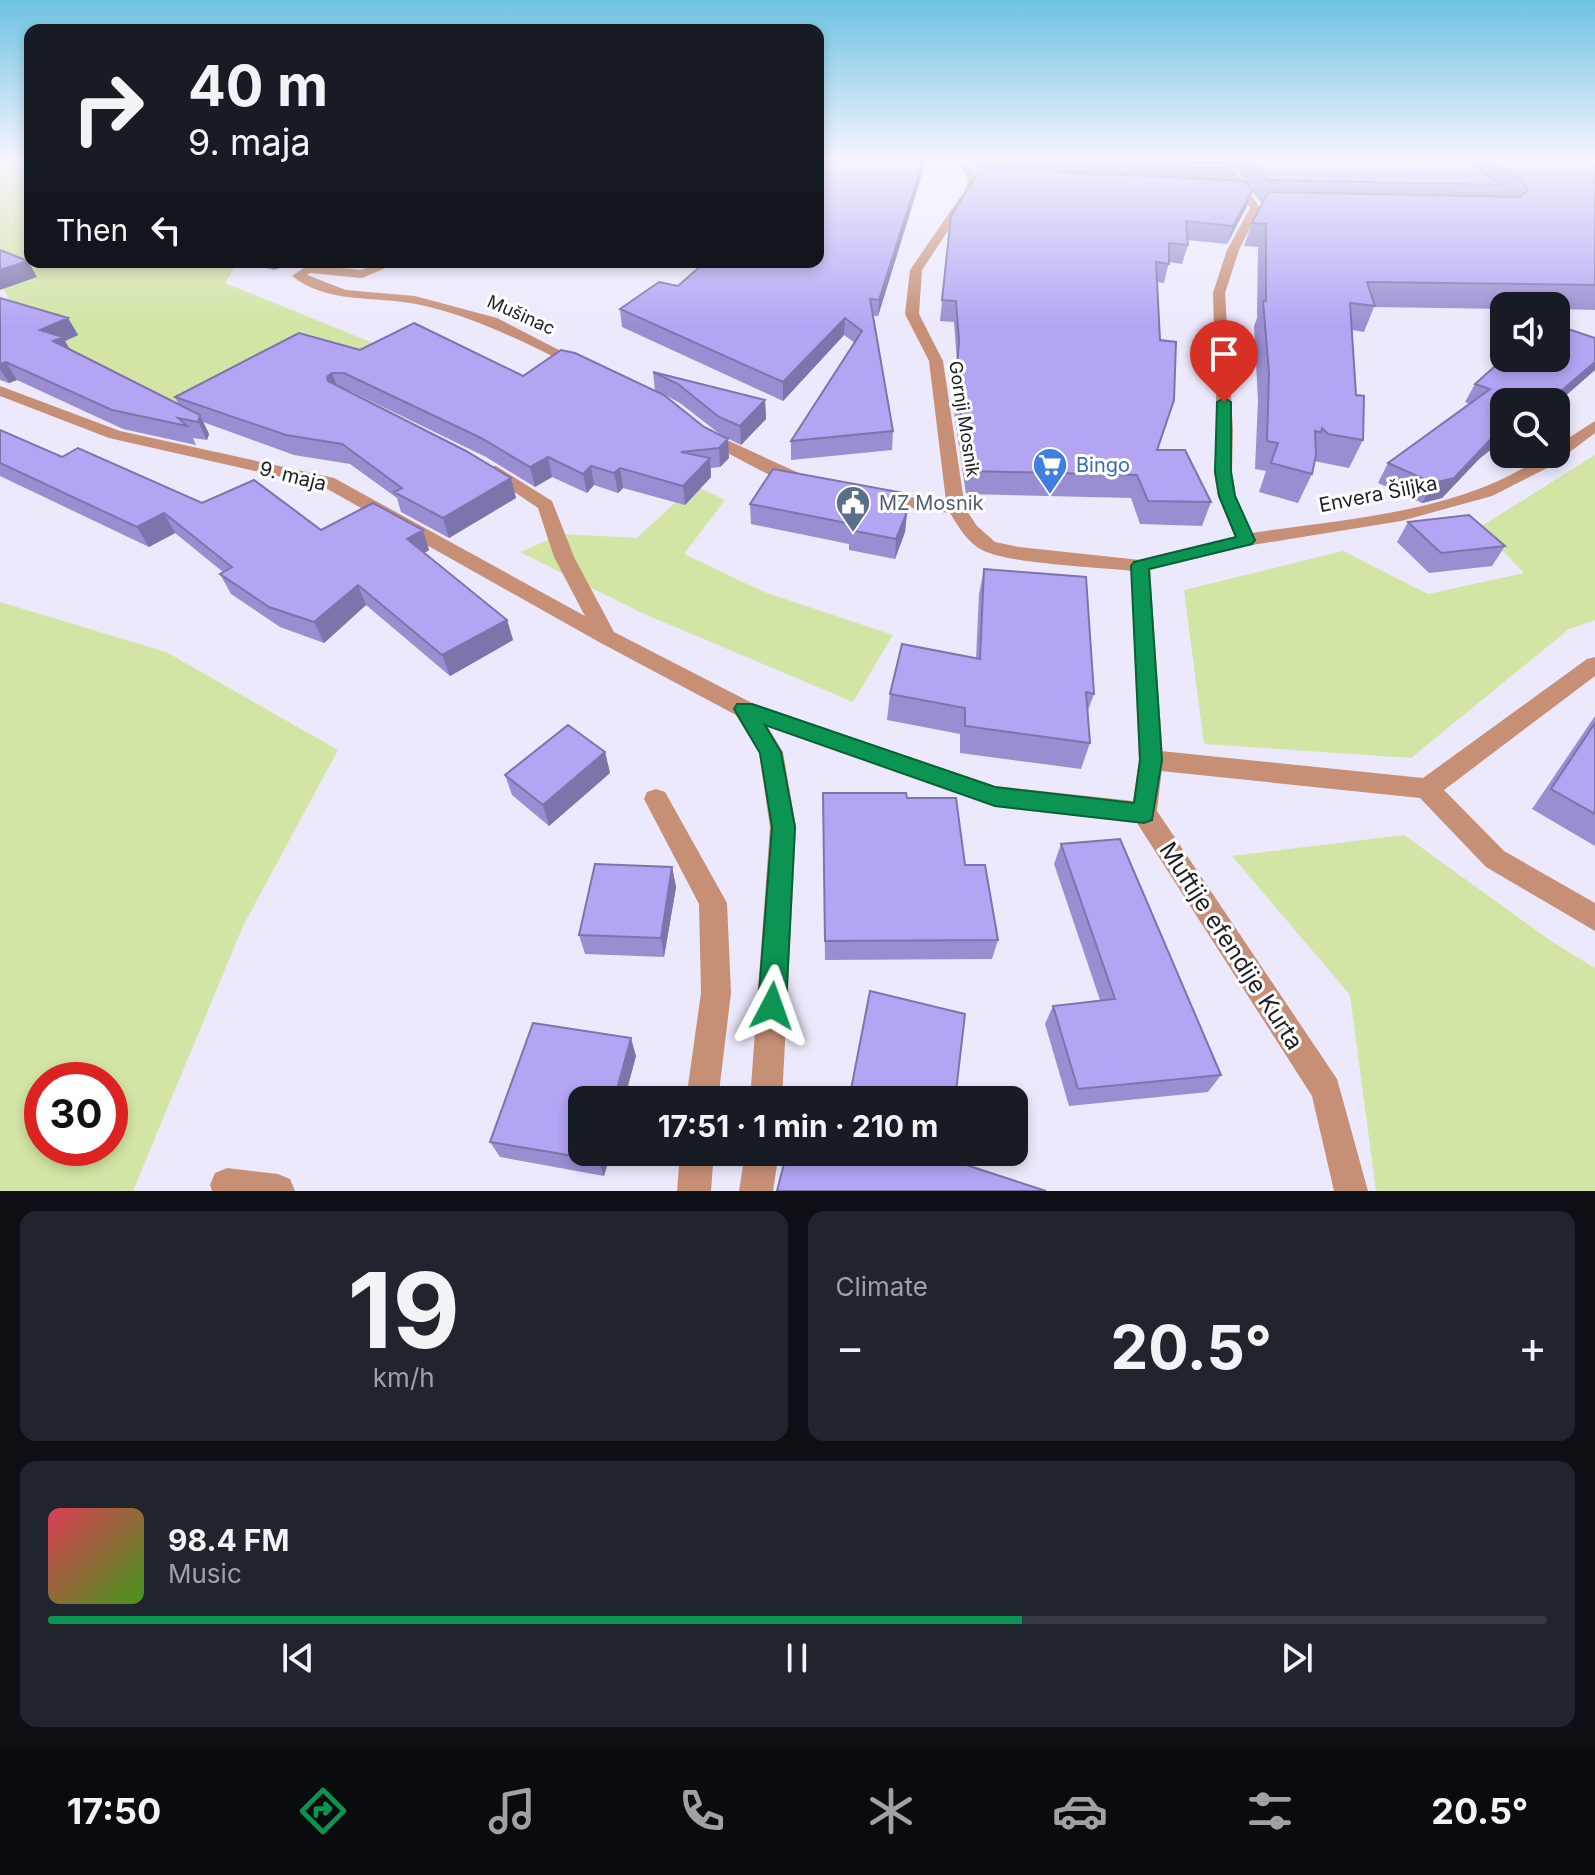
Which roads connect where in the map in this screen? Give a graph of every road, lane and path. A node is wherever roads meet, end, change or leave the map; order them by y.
1 (957, 214) edge
2 (1259, 214) edge
3 (352, 268) edge
4 (378, 268) edge
5 (362, 274) junction
6 (596, 372) edge
7 (0, 391) edge
8 (693, 425) edge
9 (1595, 426) edge
10 (479, 464) edge
11 (813, 483) edge
12 (858, 494) edge
13 (956, 508) junction
14 (1246, 540) junction
15 (1140, 566) junction
16 (606, 637) junction
17 (1595, 665) edge
18 (744, 709) junction
19 (1151, 760) junction
20 (1427, 789) junction
21 (656, 799) dead end
22 (1144, 813) junction
23 (1595, 918) edge
24 (704, 1086) edge
25 (767, 1086) edge
26 (696, 1166) edge
27 (760, 1166) edge
28 (227, 1185) dead end
29 (278, 1191) edge
30 (694, 1191) edge
31 (756, 1191) edge
32 (1351, 1191) edge

1 - 13 street, Gornji Mosnik
2 - 14 street
3 - 5 street
4 - 5 street, Mušinac
5 - 6 street, Mušinac
7 - 16 street, 9. maja
8 - 11 street
9 - 14 street, Envera Šiljka
10 - 16 street
12 - 13 street
13 - 15 street, Gornji Mosnik
14 - 15 street
15 - 19 street
16 - 18 street, 9. maja
17 - 20 street
18 - 22 street, 9. maja
18 - 25 street
19 - 20 street
19 - 22 street
20 - 23 street
21 - 24 street
22 - 32 street, Muftije efendije Kurta
26 - 30 street
27 - 31 street
28 - 29 street

